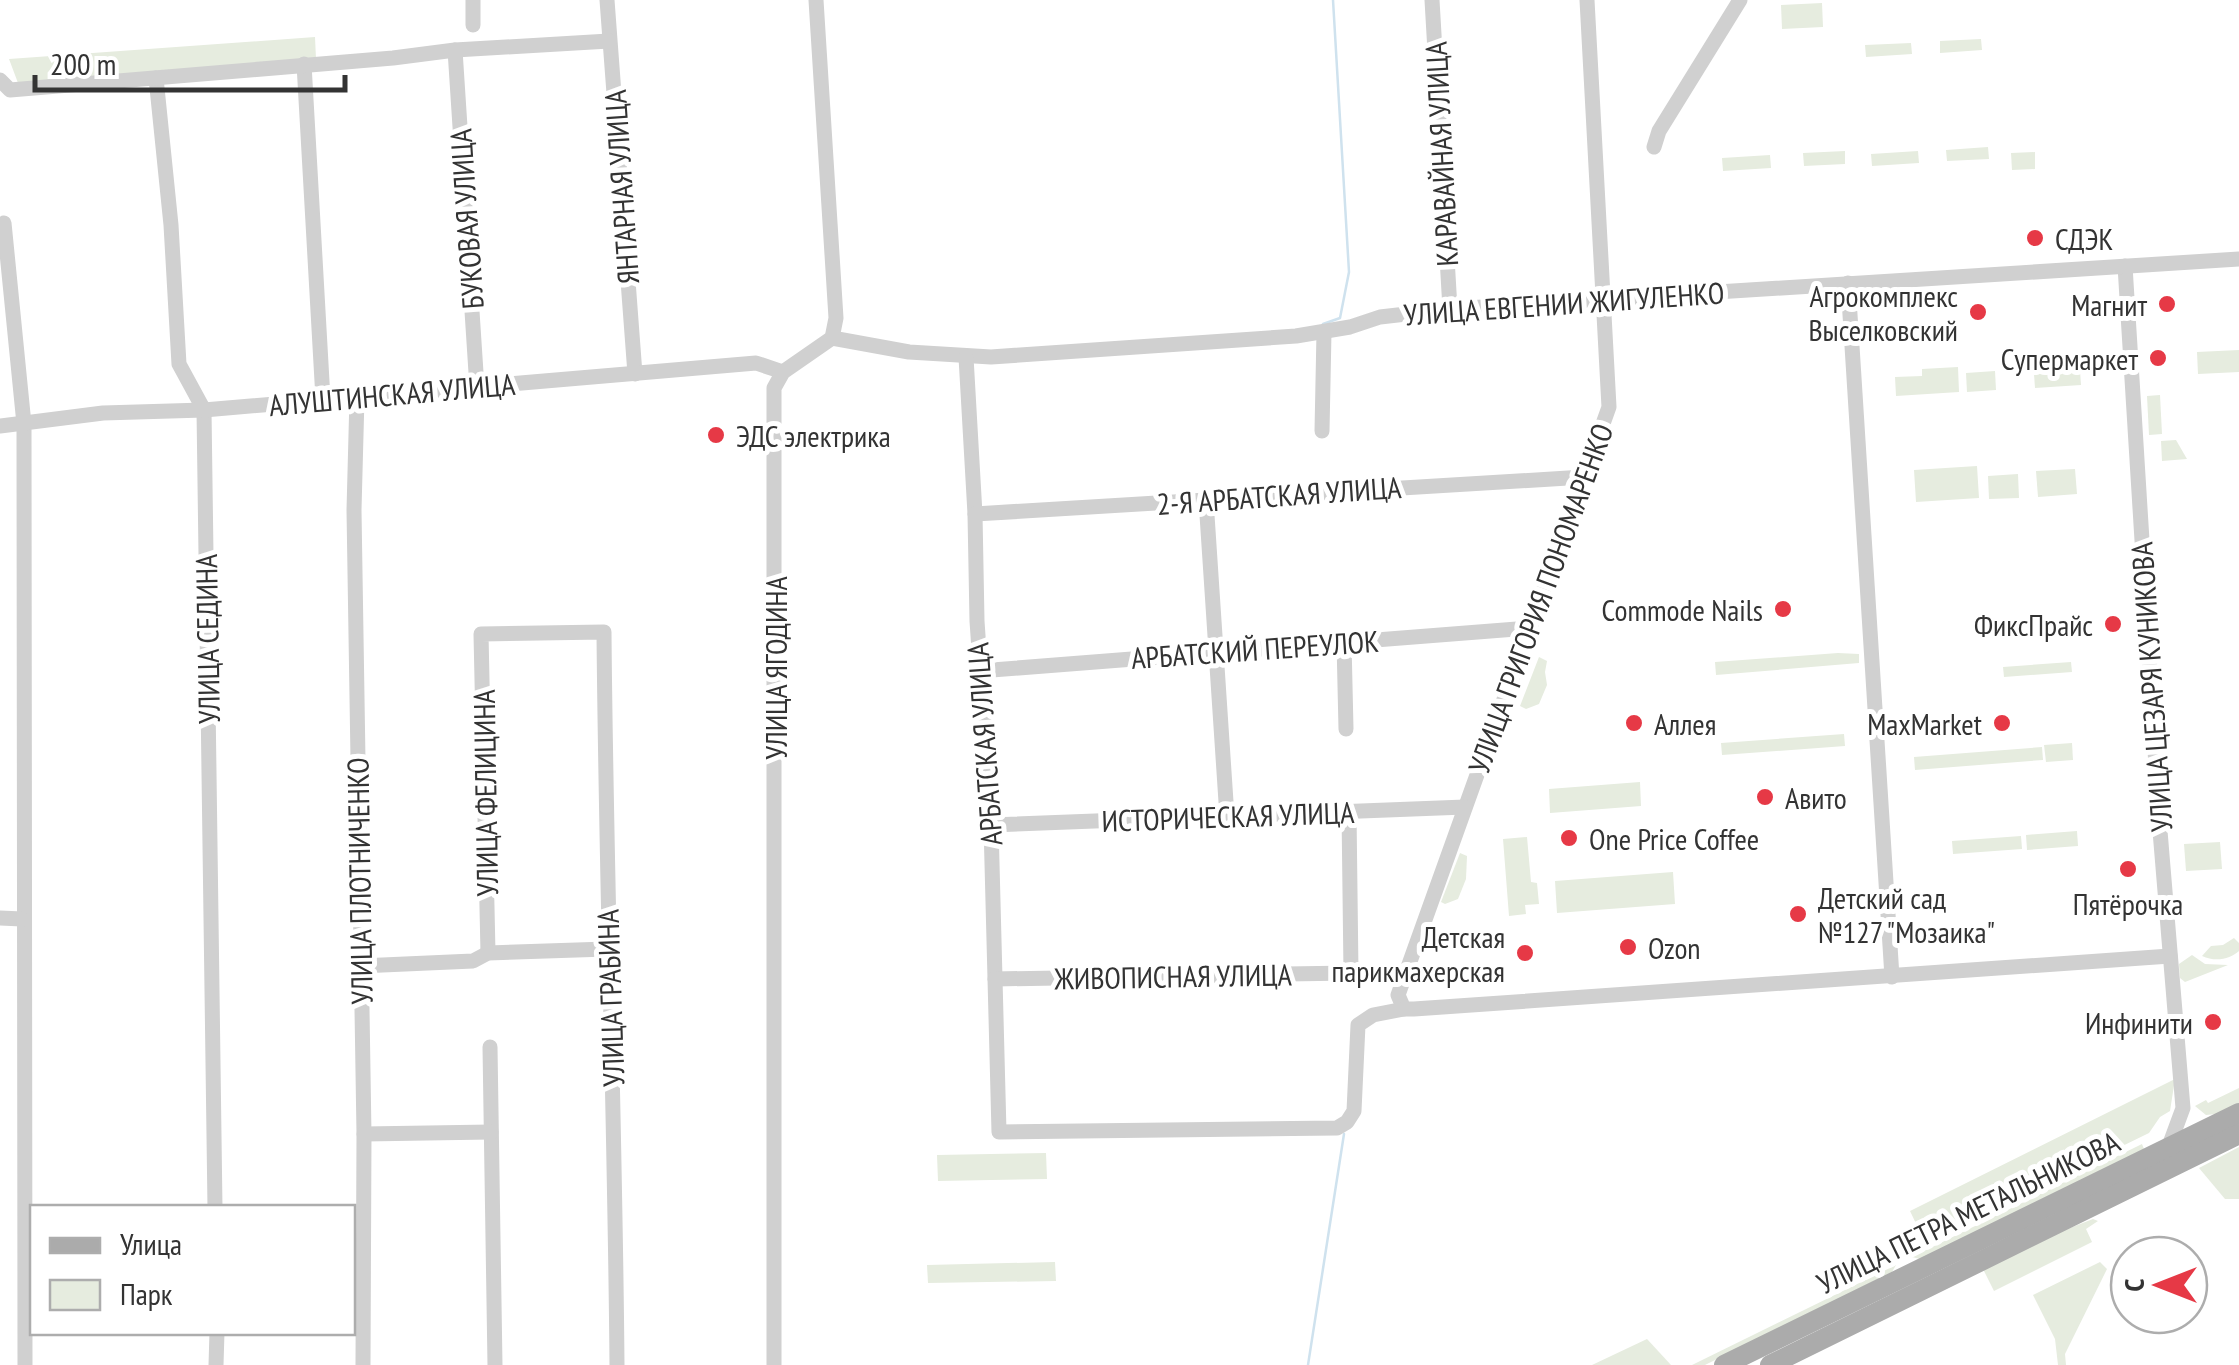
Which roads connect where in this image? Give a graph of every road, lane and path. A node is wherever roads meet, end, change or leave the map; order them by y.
1 (472, 0) edge
2 (607, 0) edge
3 (816, 0) edge
4 (1432, 0) edge
5 (1587, 0) edge
6 (1740, 0) edge
7 (473, 25) dead end
8 (609, 40) junction
9 (455, 50) junction
10 (304, 64) junction
11 (156, 78) junction
12 (0, 80) edge
13 (1654, 147) dead end
14 (4, 224) dead end
15 (2239, 259) edge
16 (2126, 266) junction
17 (1848, 283) junction
18 (1603, 298) junction
19 (1450, 309) junction
20 (1324, 332) junction
21 (832, 338) junction
22 (966, 357) junction
23 (783, 372) junction
24 (636, 374) junction
25 (477, 388) junction
26 (357, 397) junction
27 (323, 399) junction
28 (204, 410) junction
29 (24, 424) junction
30 (0, 426) edge
31 (1322, 432) dead end
32 (1584, 477) junction
33 (1206, 500) junction
34 (975, 514) junction
35 (1530, 628) junction
36 (482, 634) joint
37 (1344, 642) junction
38 (1216, 652) junction
39 (980, 671) junction
40 (1346, 730) dead end
41 (1465, 807) junction
42 (1349, 812) junction
43 (1227, 816) junction
44 (991, 825) junction
45 (0, 918) edge
46 (22, 918) junction
47 (607, 949) junction
48 (488, 953) junction
49 (2170, 956) junction
50 (360, 966) junction
51 (1892, 976) junction
52 (995, 980) junction
53 (1402, 1006) junction
54 (490, 1047) dead end
55 (2183, 1108) junction
56 (2239, 1112) edge
57 (2210, 1126) junction
58 (491, 1132) junction
59 (364, 1134) junction
60 (2239, 1134) edge
61 (2169, 1146) junction
62 (215, 1205) edge
63 (216, 1335) edge
64 (365, 1364) edge
65 (25, 1365) edge
66 (216, 1365) edge
67 (495, 1365) edge
68 (617, 1365) edge
69 (774, 1365) edge
70 (1724, 1365) edge
71 (1770, 1365) edge

1 - 7 street
2 - 8 street, ЯНТАРНАЯ УЛИЦА
3 - 21 street
4 - 19 street, КАРАВАЙНАЯ УЛИЦА
5 - 18 street, УЛИЦА ГРИГОРИЯ ПОНОМАРЕНКО
6 - 13 street
8 - 9 street
8 - 24 street, ЯНТАРНАЯ УЛИЦА
9 - 10 street
9 - 25 street, БУКОВАЯ УЛИЦА
10 - 11 street
10 - 27 street
11 - 12 street
11 - 28 street, УЛИЦА СЕДИНА
14 - 29 street
15 - 16 street, УЛИЦА ЕВГЕНИИ ЖИГУЛЕНКО
16 - 17 street, УЛИЦА ЕВГЕНИИ ЖИГУЛЕНКО
16 - 49 street, УЛИЦА ЦЕЗАРЯ КУНИКОВА
17 - 18 street, УЛИЦА ЕВГЕНИИ ЖИГУЛЕНКО
17 - 51 street
18 - 19 street, УЛИЦА ЕВГЕНИИ ЖИГУЛЕНКО
18 - 32 street, УЛИЦА ГРИГОРИЯ ПОНОМАРЕНКО
19 - 20 street, УЛИЦА ЕВГЕНИИ ЖИГУЛЕНКО
20 - 22 street, УЛИЦА ЕВГЕНИИ ЖИГУЛЕНКО
20 - 31 street
21 - 22 street, УЛИЦА ЕВГЕНИИ ЖИГУЛЕНКО
21 - 23 street
22 - 34 street, АРБАТСКАЯ УЛИЦА
23 - 24 street, АЛУШТИНСКАЯ УЛИЦА
23 - 69 street, УЛИЦА ЯГОДИНА
24 - 25 street, АЛУШТИНСКАЯ УЛИЦА
25 - 26 street, АЛУШТИНСКАЯ УЛИЦА
26 - 27 street, АЛУШТИНСКАЯ УЛИЦА
26 - 50 street, УЛИЦА ПЛОТНИЧЕНКО
27 - 28 street, АЛУШТИНСКАЯ УЛИЦА
28 - 29 street, АЛУШТИНСКАЯ УЛИЦА
28 - 62 street, УЛИЦА СЕДИНА
29 - 30 street, АЛУШТИНСКАЯ УЛИЦА
29 - 46 street
32 - 33 street, 2-Я АРБАТСКАЯ УЛИЦА
32 - 35 street, УЛИЦА ГРИГОРИЯ ПОНОМАРЕНКО
33 - 34 street, 2-Я АРБАТСКАЯ УЛИЦА
33 - 38 street
34 - 39 street, АРБАТСКАЯ УЛИЦА
35 - 37 street, АРБАТСКИЙ ПЕРЕУЛОК
35 - 41 street, УЛИЦА ГРИГОРИЯ ПОНОМАРЕНКО
36 - 47 street, УЛИЦА ГРАБИНА
36 - 48 street, УЛИЦА ФЕЛИЦИНА
37 - 38 street, АРБАТСКИЙ ПЕРЕУЛОК
37 - 40 street
38 - 39 street, АРБАТСКИЙ ПЕРЕУЛОК
38 - 43 street
39 - 44 street, АРБАТСКАЯ УЛИЦА
41 - 42 street, ИСТОРИЧЕСКАЯ УЛИЦА
41 - 53 street, УЛИЦА ГРИГОРИЯ ПОНОМАРЕНКО
42 - 43 street, ИСТОРИЧЕСКАЯ УЛИЦА
42 - 52 street, ЖИВОПИСНАЯ УЛИЦА
43 - 44 street, ИСТОРИЧЕСКАЯ УЛИЦА
44 - 52 street, АРБАТСКАЯ УЛИЦА
45 - 46 street
46 - 65 street
47 - 48 street
47 - 68 street, УЛИЦА ГРАБИНА
48 - 50 street
49 - 51 street
49 - 55 street, УЛИЦА ЦЕЗАРЯ КУНИКОВА
50 - 59 street, УЛИЦА ПЛОТНИЧЕНКО
51 - 53 street
52 - 53 street, АРБАТСКАЯ УЛИЦА
54 - 58 street
55 - 57 street
55 - 61 street
56 - 57 main road, УЛИЦА ПЕТРА МЕТАЛЬНИКОВА
57 - 61 main road, УЛИЦА ПЕТРА МЕТАЛЬНИКОВА
58 - 59 street
58 - 67 street
59 - 64 street, УЛИЦА ПЛОТНИЧЕНКО
60 - 71 main road, УЛИЦА ПЕТРА МЕТАЛЬНИКОВА
61 - 70 main road, УЛИЦА ПЕТРА МЕТАЛЬНИКОВА
63 - 66 street

